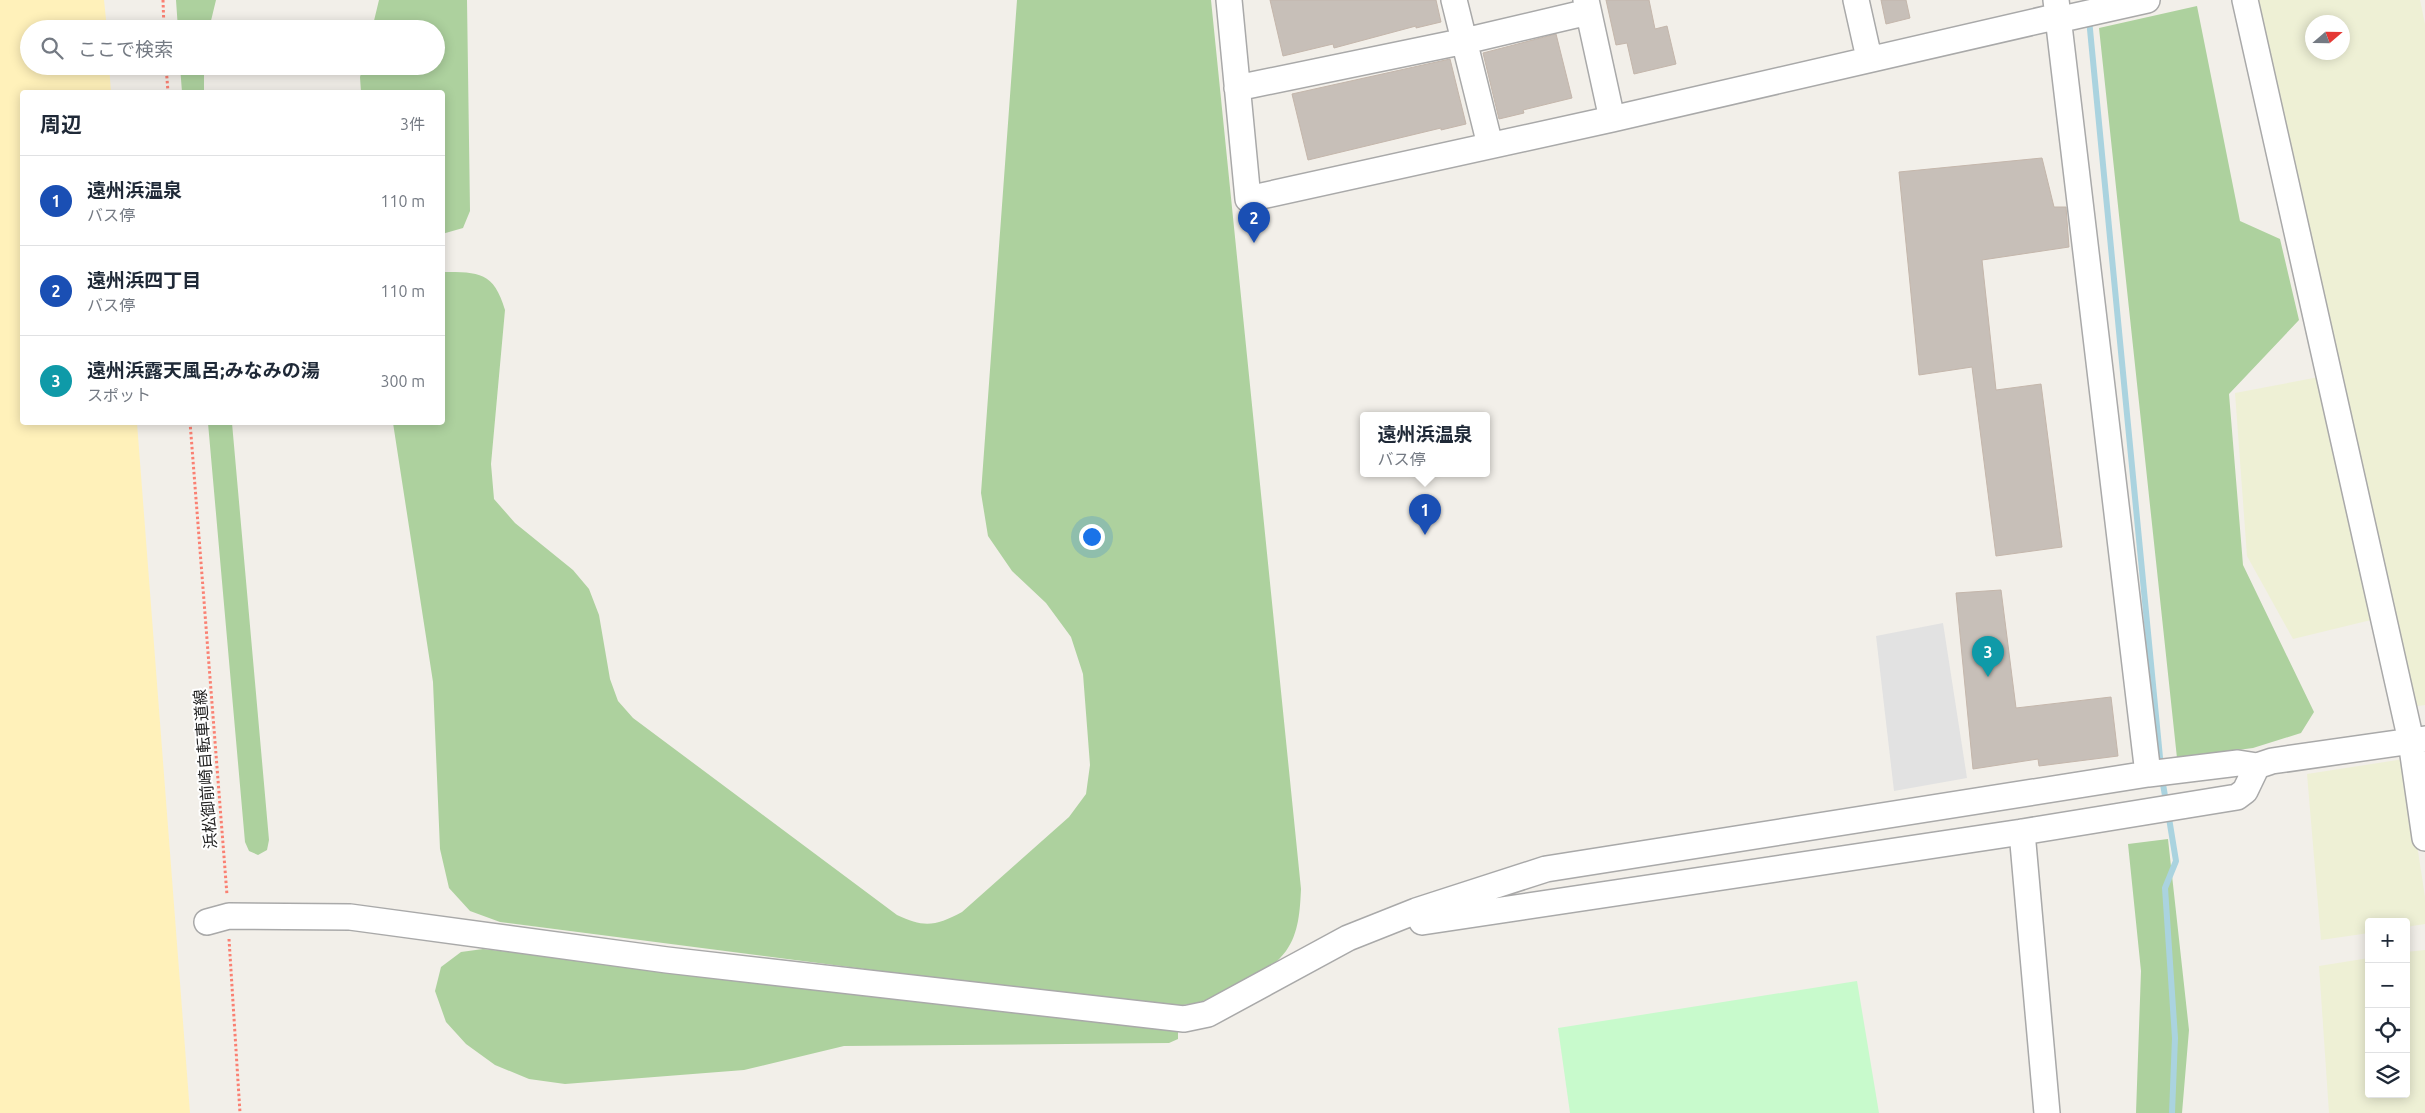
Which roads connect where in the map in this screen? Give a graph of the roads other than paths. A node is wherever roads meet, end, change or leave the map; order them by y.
1 (1229, 0) edge
2 (1454, 0) edge
3 (1856, 0) edge
4 (2147, 0) edge
5 (2245, 0) edge
6 (1587, 6) edge
7 (2058, 8) edge
8 (1464, 41) junction
9 (1869, 58) junction
10 (1237, 88) junction
11 (1612, 119) junction
12 (1490, 145) junction
13 (2418, 740) edge
14 (2257, 766) junction
15 (2148, 774) junction
16 (2022, 832) junction
17 (2425, 838) edge
18 (218, 919) road end
19 (1372, 929) junction
20 (2047, 1113) edge

1 - 10 street
2 - 8 street
3 - 9 street
4 - 7 street
5 - 13 street
6 - 8 street
6 - 11 street
7 - 9 street
7 - 15 street
8 - 10 street
8 - 12 street
9 - 11 street
10 - 12 street
11 - 12 street
13 - 14 street
13 - 17 street
14 - 15 street
14 - 16 street
15 - 19 street
16 - 19 street
16 - 20 street
18 - 19 street

